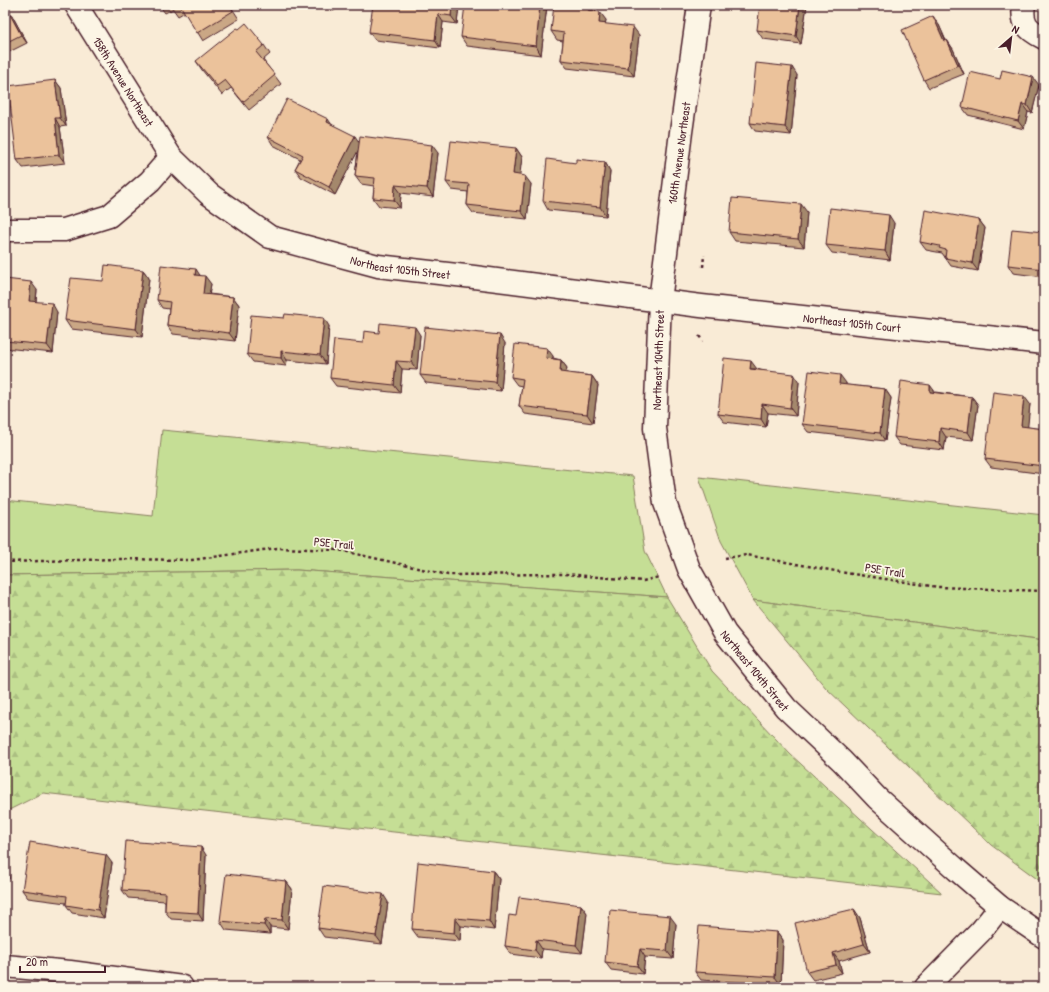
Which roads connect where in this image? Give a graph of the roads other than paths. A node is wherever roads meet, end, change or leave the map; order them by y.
1 (76, 5) edge
2 (699, 5) edge
3 (1024, 5) edge
4 (1044, 38) edge
5 (171, 157) junction
6 (5, 230) edge
7 (660, 301) junction
8 (1044, 343) edge
9 (1000, 907) junction
10 (1044, 938) edge
11 (5, 966) edge
12 (69, 980) edge
13 (182, 987) edge
14 (926, 987) edge

1 - 5 street, 158th Avenue Northeast
2 - 7 street, 160th Avenue Northeast
3 - 4 street
5 - 6 street
5 - 7 street, Northeast 105th Street
7 - 8 street, Northeast 105th Court
7 - 9 street, Northeast 104th Street
9 - 10 street, Northeast 104th Street
9 - 14 street
11 - 12 street
12 - 13 street

